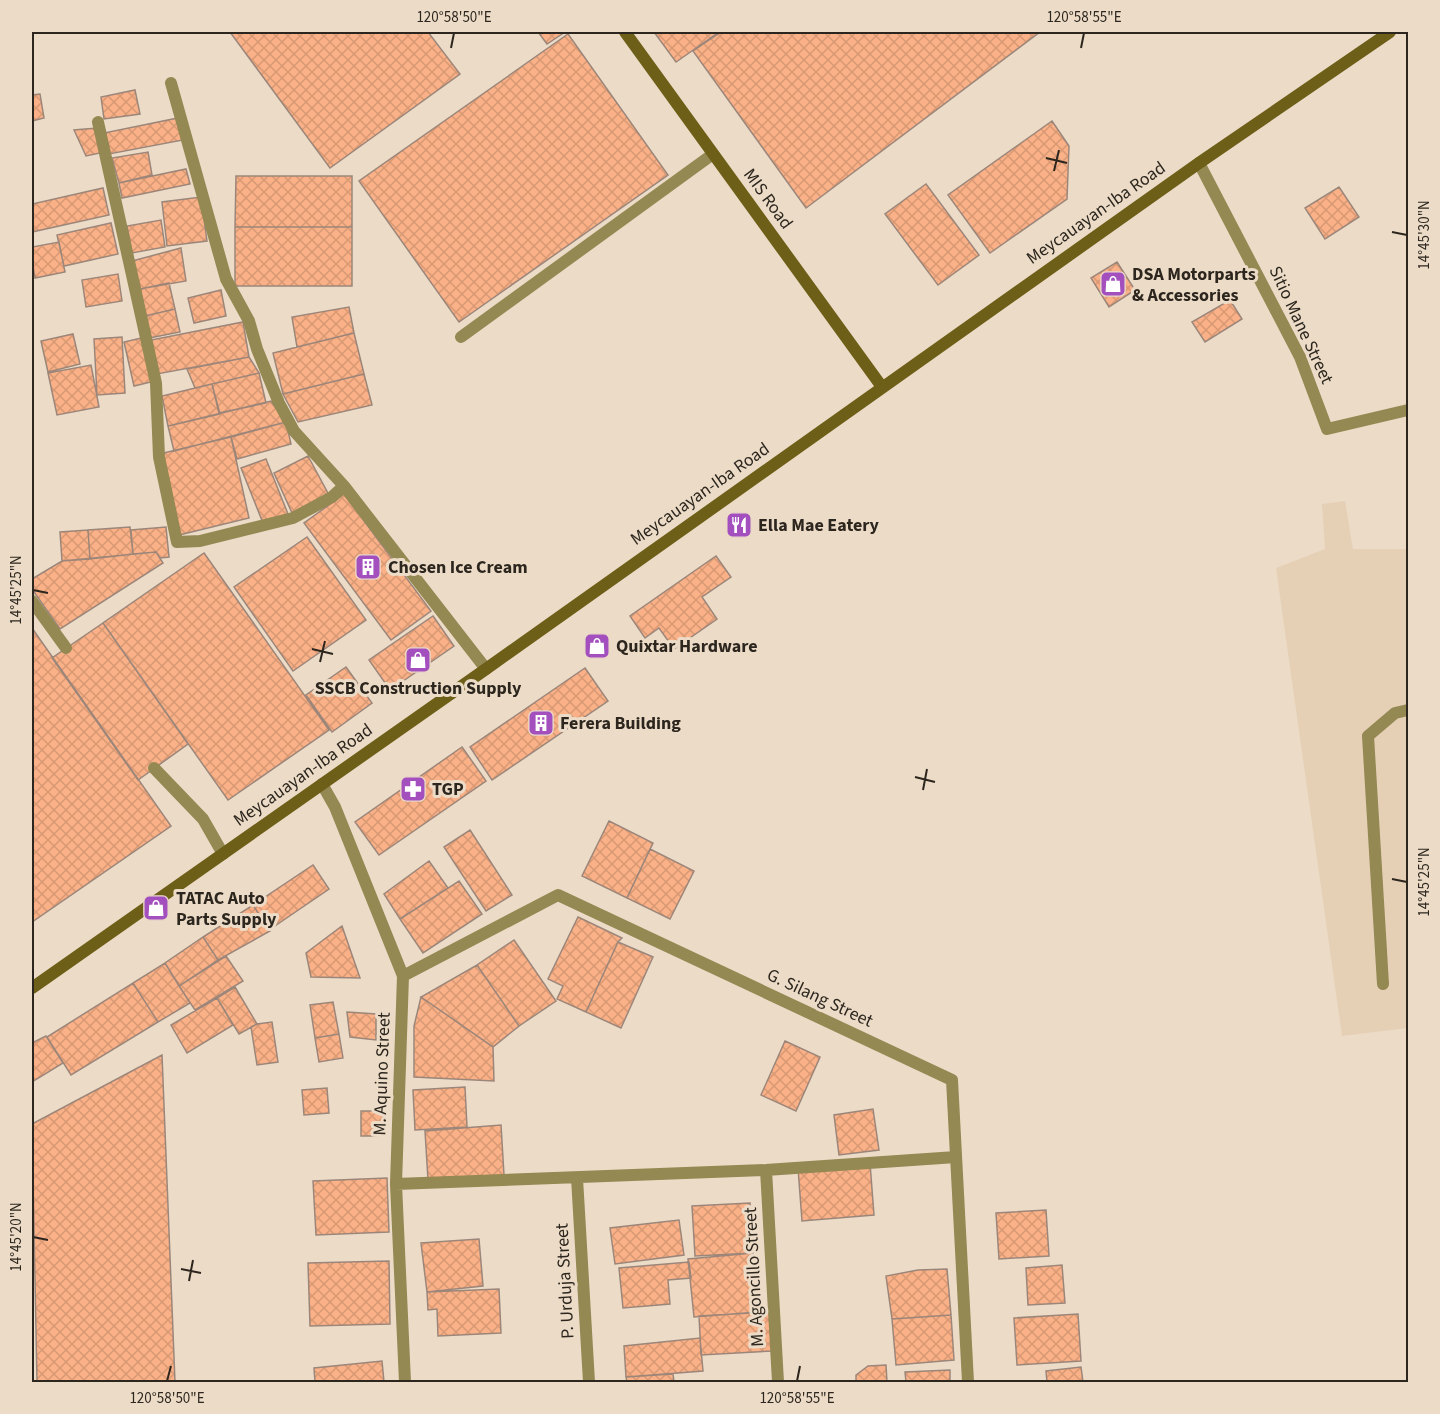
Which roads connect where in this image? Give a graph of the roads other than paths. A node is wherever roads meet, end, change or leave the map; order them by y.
1 (625, 32) edge
2 (1390, 32) edge
3 (171, 83) dead end
4 (98, 122) dead end
5 (713, 154) junction
6 (1199, 163) junction
7 (461, 337) dead end
8 (882, 387) junction
9 (1408, 410) edge
10 (344, 486) junction
11 (32, 601) edge
12 (66, 648) dead end
13 (486, 669) junction
14 (1408, 710) edge
15 (154, 768) dead end
16 (322, 784) junction
17 (223, 854) junction
18 (403, 976) junction
19 (1383, 984) dead end
20 (32, 988) edge
21 (956, 1157) junction
22 (766, 1170) junction
23 (577, 1178) junction
24 (396, 1184) junction
25 (405, 1383) edge
26 (589, 1383) edge
27 (778, 1383) edge
28 (968, 1383) edge

1 - 5 main road, MIS Road
2 - 6 main road, Meycauayan-Iba Road
3 - 10 street
4 - 10 street
5 - 7 street
5 - 8 main road, MIS Road
6 - 8 main road, Meycauayan-Iba Road
6 - 9 street, Sitio Mane Street
8 - 13 main road, Meycauayan-Iba Road
10 - 13 street
11 - 12 street
13 - 16 main road, Meycauayan-Iba Road
14 - 19 street
15 - 17 street
16 - 17 main road, Meycauayan-Iba Road
16 - 18 street, M. Aquino Street
17 - 20 main road, Meycauayan-Iba Road
18 - 21 street, G. Silang Street
18 - 24 street, M. Aquino Street
21 - 22 street
21 - 28 street, G. Silang Street
22 - 23 street
22 - 27 street, M. Agoncillo Street
23 - 24 street
23 - 26 street, P. Urduja Street
24 - 25 street, M. Aquino Street

